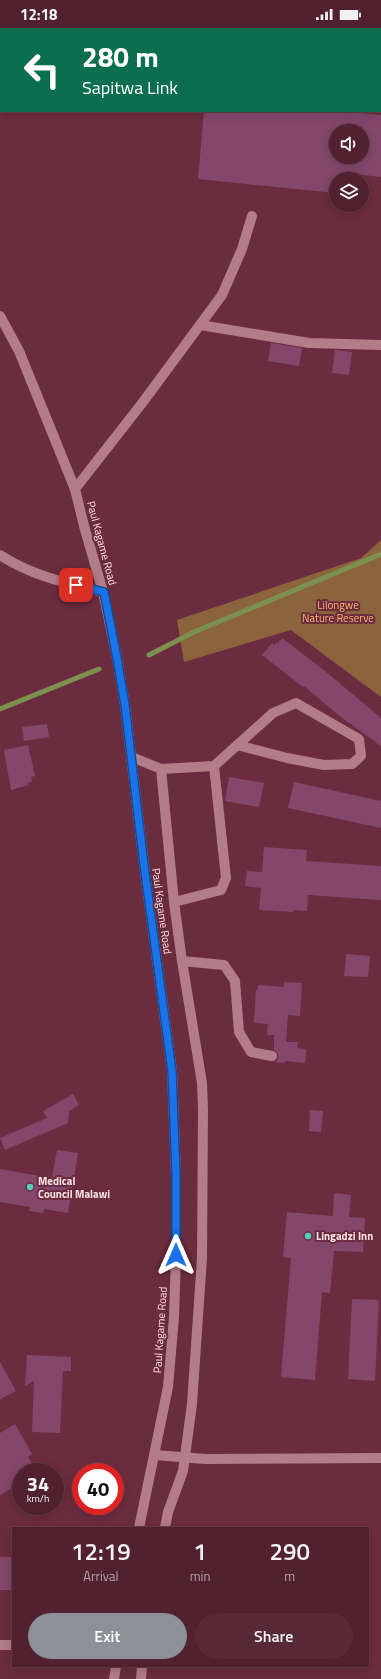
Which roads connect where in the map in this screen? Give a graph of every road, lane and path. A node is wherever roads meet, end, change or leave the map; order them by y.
1 (252, 216) dead end
2 (0, 316) edge
3 (200, 325) junction
4 (381, 345) edge
5 (76, 489) junction
6 (0, 554) edge
7 (104, 592) junction
8 (237, 745) junction
9 (132, 757) junction
10 (214, 766) junction
11 (161, 769) junction
12 (174, 902) junction
13 (182, 961) junction
14 (272, 1056) dead end
15 (155, 1455) junction
16 (184, 1458) junction
17 (381, 1458) edge
18 (139, 1527) edge
19 (165, 1527) edge
20 (0, 1645) edge
21 (12, 1645) edge
22 (116, 1667) edge
23 (142, 1667) edge
24 (114, 1679) edge
25 (141, 1679) edge

1 - 3 street
2 - 5 street, Paul Kagame Road
3 - 4 street
3 - 5 street
5 - 7 street, Paul Kagame Road
6 - 7 street
7 - 9 street, Paul Kagame Road
8 - 8 street
8 - 10 street
9 - 11 street
9 - 15 street, Paul Kagame Road
10 - 11 street
10 - 12 street
11 - 12 street
12 - 13 street
13 - 14 street
13 - 16 street
15 - 16 street
15 - 18 street, Paul Kagame Road
16 - 17 street
16 - 19 street
20 - 21 street
22 - 24 street
23 - 25 street

